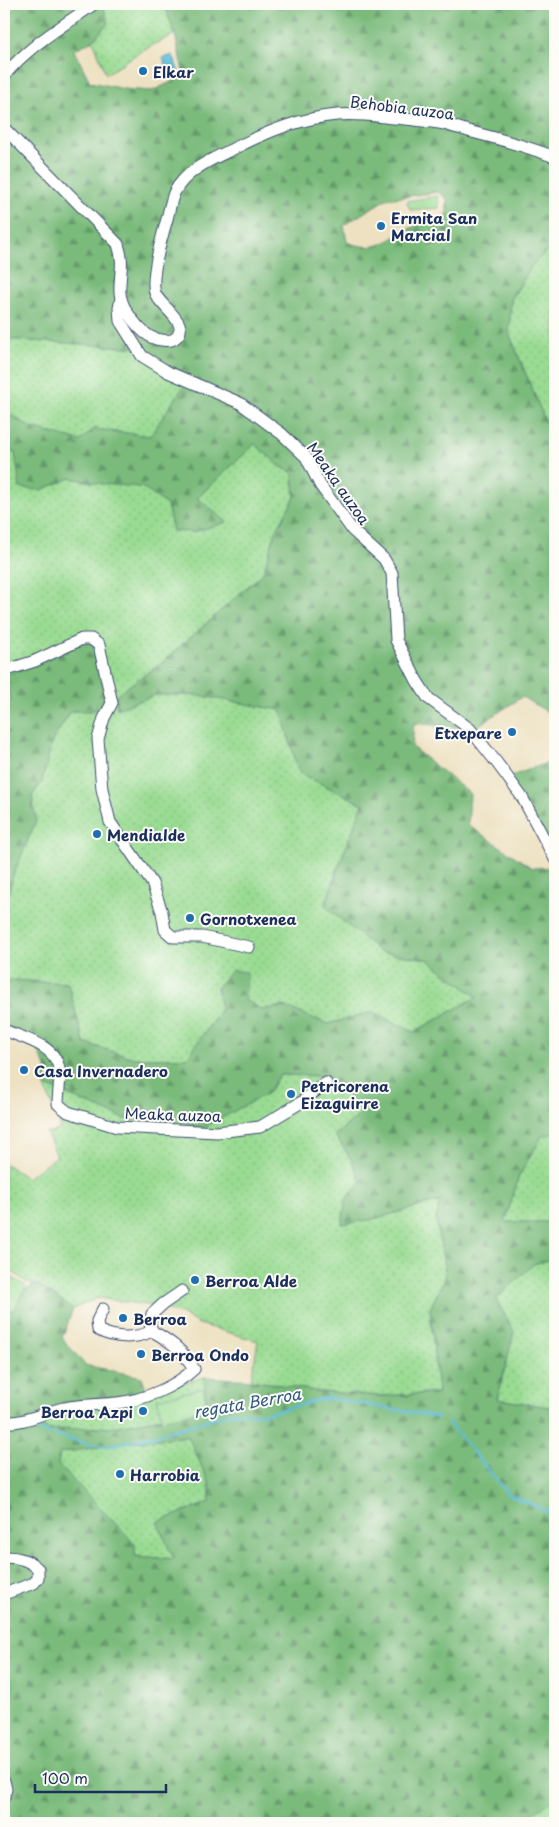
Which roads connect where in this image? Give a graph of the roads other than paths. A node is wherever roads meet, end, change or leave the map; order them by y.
1 (94, 4) edge
2 (4, 76) edge
3 (4, 128) edge
4 (555, 157) edge
5 (121, 299) junction
6 (4, 671) edge
7 (555, 860) edge
8 (249, 947) dead end
9 (4, 1030) edge
10 (326, 1083) dead end
11 (182, 1291) dead end
12 (103, 1309) dead end
13 (152, 1331) junction
14 (4, 1422) edge
15 (4, 1557) edge
16 (4, 1594) edge
17 (4, 1781) edge
18 (4, 1797) edge

1 - 2 street
3 - 5 street
4 - 5 street, Behobia auzoa
5 - 7 street, Meaka auzoa
6 - 8 street
9 - 10 street, Meaka auzoa
11 - 13 street
12 - 13 street
13 - 14 street
15 - 16 street
17 - 18 street

